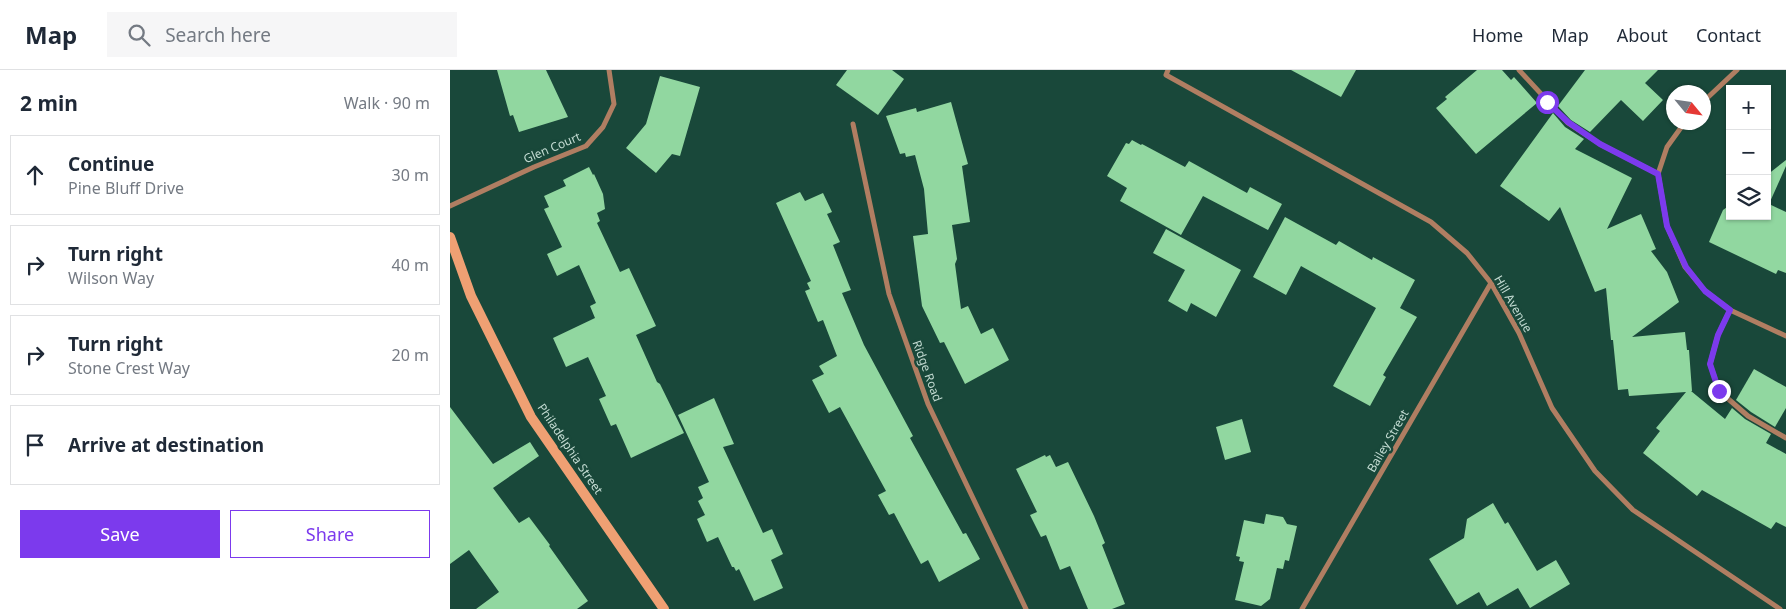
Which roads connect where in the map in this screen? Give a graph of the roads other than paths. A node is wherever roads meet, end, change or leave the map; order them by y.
1 (609, 70) edge
2 (1519, 70) edge
3 (1737, 70) edge
4 (1167, 72) edge
5 (1711, 94) edge
6 (853, 124) dead end
7 (1679, 130) edge
8 (1658, 174) junction
9 (450, 206) edge
10 (450, 237) edge
11 (1491, 283) junction
12 (1730, 310) junction
13 (1786, 336) edge
14 (1786, 438) edge
15 (664, 609) edge
16 (1026, 609) edge
17 (1302, 609) edge
18 (1780, 609) edge

1 - 9 street, Glen Court
2 - 8 street
3 - 5 street
4 - 11 street, Hill Avenue
6 - 16 street, Ridge Road
7 - 8 street
8 - 12 street
10 - 15 street, Philadelphia Street
11 - 17 street, Bailey Street
11 - 18 street, Hill Avenue
12 - 13 street
12 - 14 street

